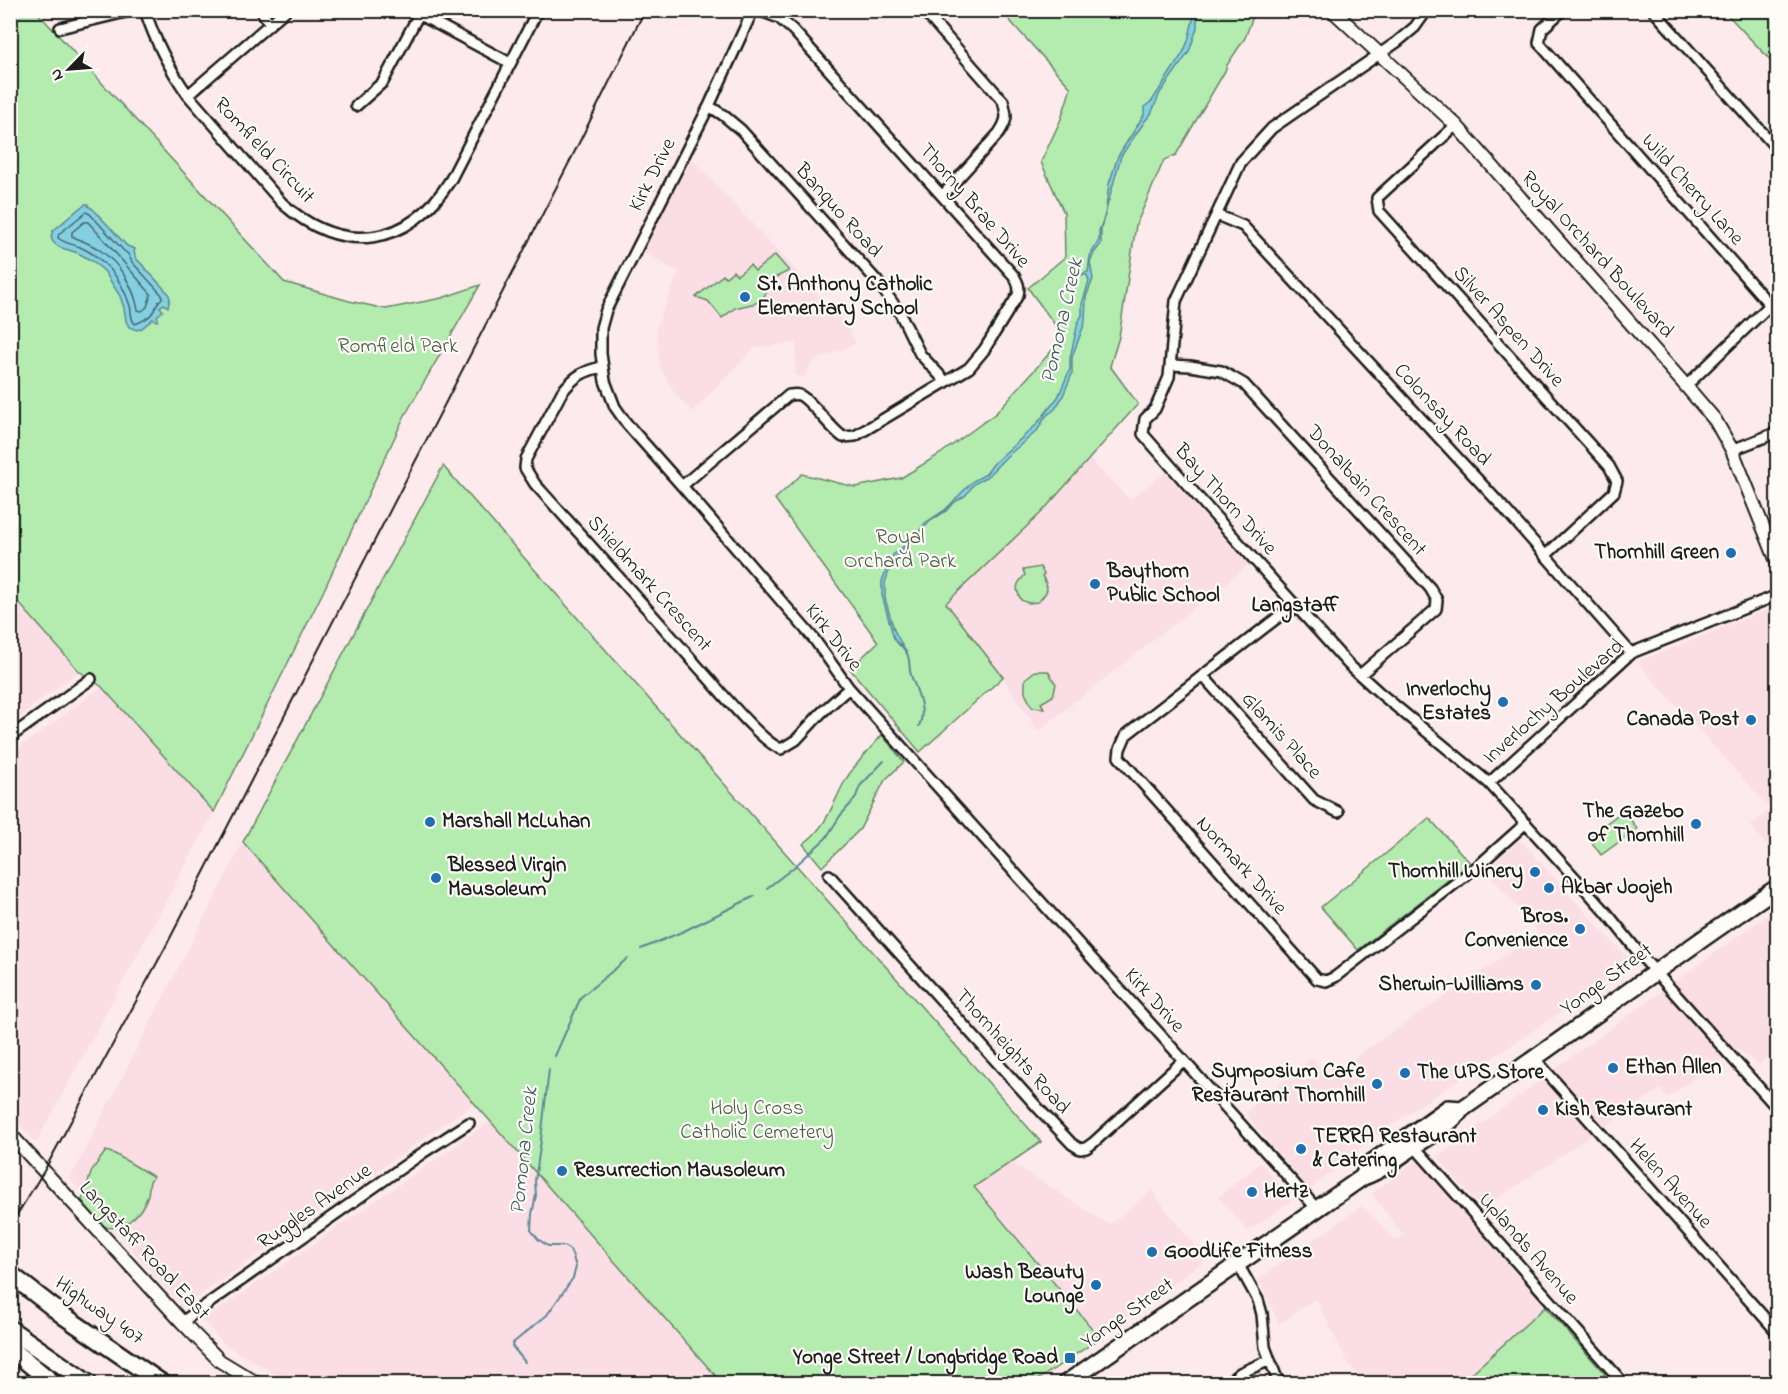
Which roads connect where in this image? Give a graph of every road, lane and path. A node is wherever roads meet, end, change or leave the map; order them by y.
1 (134, 10) edge
2 (145, 10) edge
3 (261, 10) edge
4 (286, 10) edge
5 (538, 10) edge
6 (753, 10) edge
7 (758, 10) edge
8 (923, 10) edge
9 (1332, 10) edge
10 (1427, 10) edge
11 (1563, 10) edge
12 (1653, 10) edge
13 (415, 12) edge
14 (270, 24) junction
15 (60, 28) dead end
16 (1379, 54) junction
17 (510, 63) junction
18 (188, 95) junction
19 (356, 106) dead end
20 (709, 106) junction
21 (1456, 125) junction
22 (1778, 150) edge
23 (942, 196) junction
24 (1217, 215) junction
25 (1171, 365) junction
26 (602, 367) junction
27 (946, 382) junction
28 (1686, 386) junction
29 (1778, 432) edge
30 (1732, 450) junction
31 (682, 486) junction
32 (1545, 556) junction
33 (1778, 564) edge
34 (1778, 595) edge
35 (1295, 604) junction
36 (1631, 653) junction
37 (1360, 675) junction
38 (1203, 676) junction
39 (91, 679) dead end
40 (849, 688) junction
41 (10, 738) edge
42 (1489, 783) junction
43 (1338, 812) dead end
44 (1526, 823) junction
45 (829, 875) dead end
46 (1778, 887) edge
47 (1656, 970) junction
48 (1535, 1059) junction
49 (1183, 1061) junction
50 (1778, 1108) edge
51 (469, 1123) dead end
52 (10, 1134) edge
53 (1411, 1142) junction
54 (1317, 1209) junction
55 (1238, 1264) junction
56 (10, 1274) edge
57 (182, 1322) junction
58 (11, 1329) edge
59 (1778, 1333) edge
60 (10, 1348) edge
61 (1270, 1360) junction
62 (1617, 1381) edge
63 (54, 1383) edge
64 (89, 1383) edge
65 (163, 1383) edge
66 (258, 1383) edge
67 (1065, 1383) edge
68 (1226, 1383) edge
69 (1279, 1383) edge

1 - 15 street
2 - 18 street, Romfield Circuit
3 - 14 street
4 - 14 street
5 - 17 street, Romfield Circuit
6 - 20 street, Kirk Drive
7 - 23 street, Thorny Brae Drive
8 - 23 street
9 - 16 street, Royal Orchard Boulevard
10 - 16 street, Bay Thorn Drive
11 - 28 street, Wild Cherry Lane
12 - 22 street
13 - 17 street
13 - 19 street
14 - 18 street
16 - 21 street, Royal Orchard Boulevard
16 - 24 street, Bay Thorn Drive
17 - 18 street, Romfield Circuit
20 - 26 street, Kirk Drive
20 - 27 street, Banquo Road
21 - 28 street, Royal Orchard Boulevard
21 - 32 street, Silver Aspen Drive
23 - 27 street, Thorny Brae Drive
24 - 25 street, Bay Thorn Drive
24 - 32 street, Colonsay Road
25 - 35 street, Bay Thorn Drive
25 - 37 street, Donalbain Crescent
26 - 31 street, Kirk Drive
26 - 40 street, Shieldmark Crescent
27 - 31 street, Thorny Brae Drive
28 - 30 street, Royal Orchard Boulevard
29 - 30 street
30 - 33 street, Royal Orchard Boulevard
31 - 40 street, Kirk Drive
32 - 36 street, Colonsay Road
34 - 36 street, Inverlochy Boulevard
35 - 37 street, Bay Thorn Drive
35 - 38 street, Normark Drive
36 - 42 street, Inverlochy Boulevard
37 - 42 street, Bay Thorn Drive
38 - 43 street, Glamis Place
38 - 44 street, Normark Drive
39 - 41 street
40 - 49 street, Kirk Drive
42 - 44 street, Bay Thorn Drive
44 - 47 street, Bay Thorn Drive
45 - 49 street, Thornheights Road
46 - 47 main road, Yonge Street
47 - 48 main road, Yonge Street
47 - 50 street, Bay Thorn Drive
48 - 53 main road, Yonge Street
48 - 59 street, Helen Avenue
49 - 54 street, Kirk Drive
51 - 57 street, Ruggles Avenue
52 - 57 street, Langstaff Road East
53 - 54 main road, Yonge Street
53 - 62 street, Uplands Avenue
54 - 55 main road, Yonge Street
55 - 61 street
55 - 67 main road, Yonge Street
56 - 65 highway, Highway 407
57 - 66 street, Langstaff Road East
58 - 64 highway
60 - 63 highway
61 - 68 street
61 - 69 street

